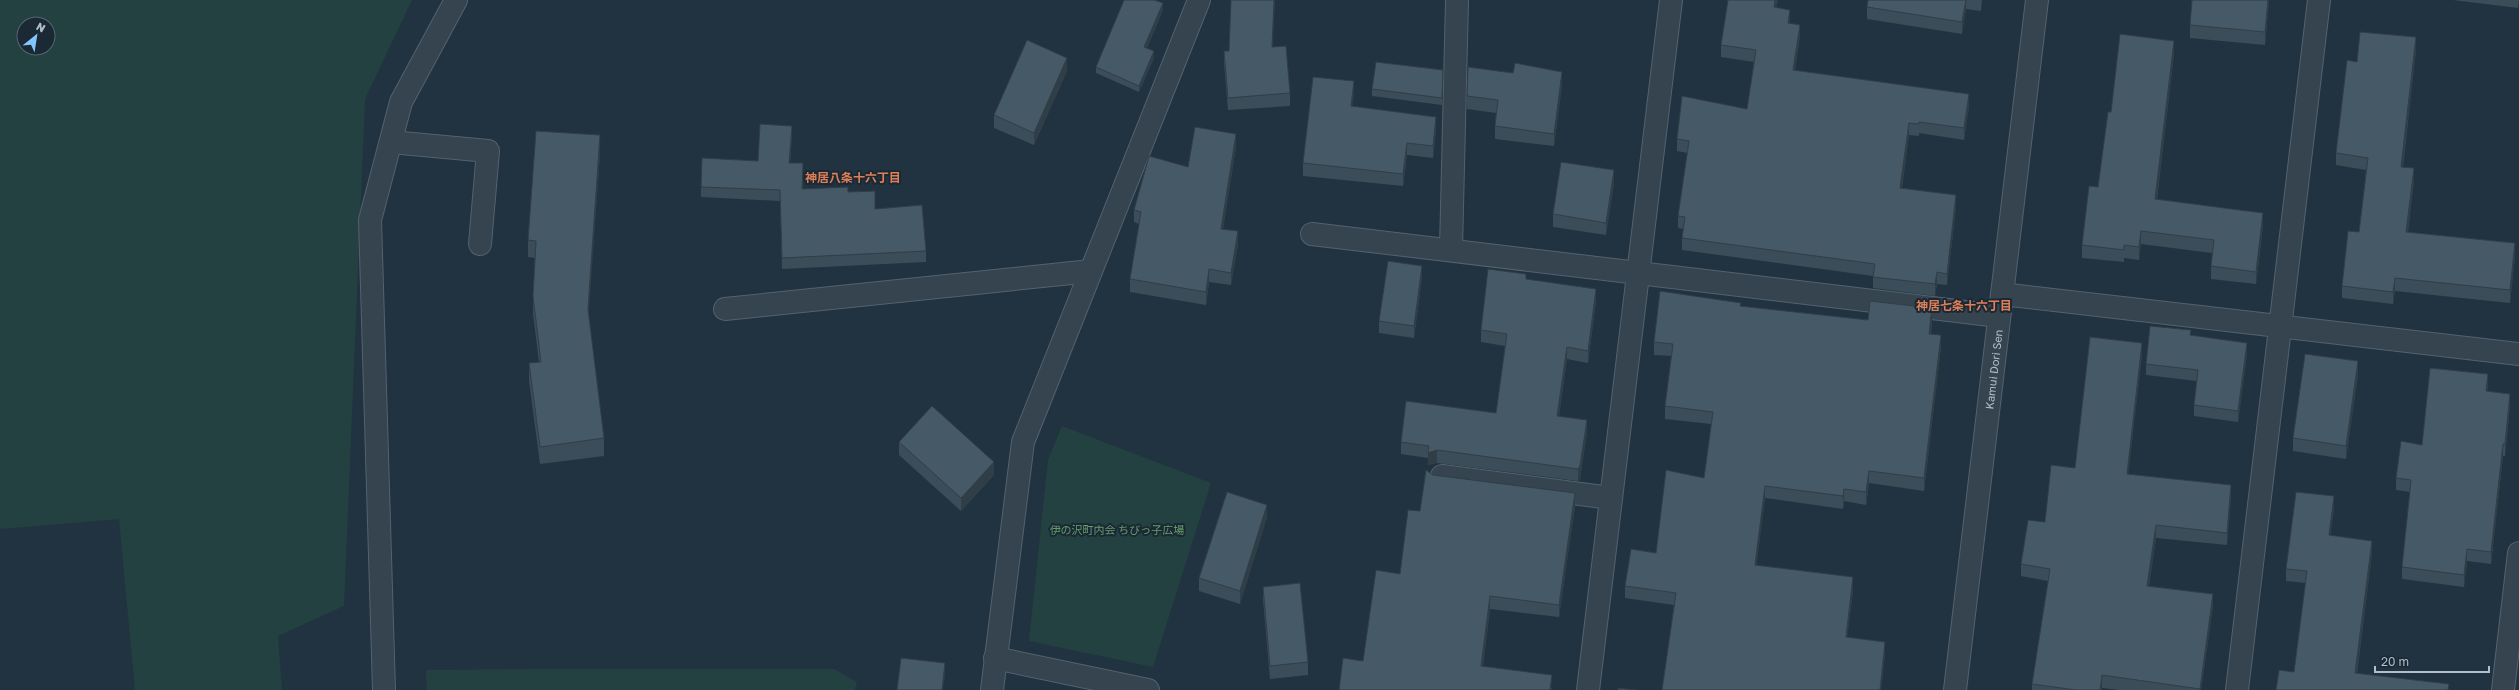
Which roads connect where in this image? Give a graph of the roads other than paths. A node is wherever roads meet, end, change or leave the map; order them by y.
1 (456, 0) edge
2 (1199, 0) edge
3 (1457, 0) edge
4 (1671, 0) edge
5 (2037, 0) edge
6 (2319, 0) edge
7 (390, 142) junction
8 (1312, 234) dead end
9 (480, 244) dead end
10 (1451, 250) junction
11 (1091, 271) junction
12 (1638, 271) junction
13 (2002, 294) junction
14 (725, 309) dead end
15 (2000, 316) junction
16 (2281, 327) junction
17 (2519, 354) edge
18 (1435, 475) edge
19 (1611, 498) junction
20 (2519, 553) edge
21 (995, 658) junction
22 (384, 690) edge
23 (992, 690) edge
24 (1148, 690) edge
25 (1588, 690) edge
26 (1955, 690) edge
27 (2237, 690) edge
28 (2503, 690) edge

1 - 7 street
2 - 11 street
3 - 10 street
4 - 12 street
5 - 13 street, Kamui Dori Sen
6 - 16 street
7 - 9 street
7 - 22 street
8 - 10 street
10 - 12 street
11 - 14 street
11 - 21 street
12 - 15 street
12 - 19 street
13 - 15 street, Kamui Dori Sen
13 - 16 street
15 - 26 street, Kamui Dori Sen
16 - 17 street
16 - 27 street
18 - 19 street
19 - 25 street
20 - 28 street
21 - 23 street
21 - 24 street

